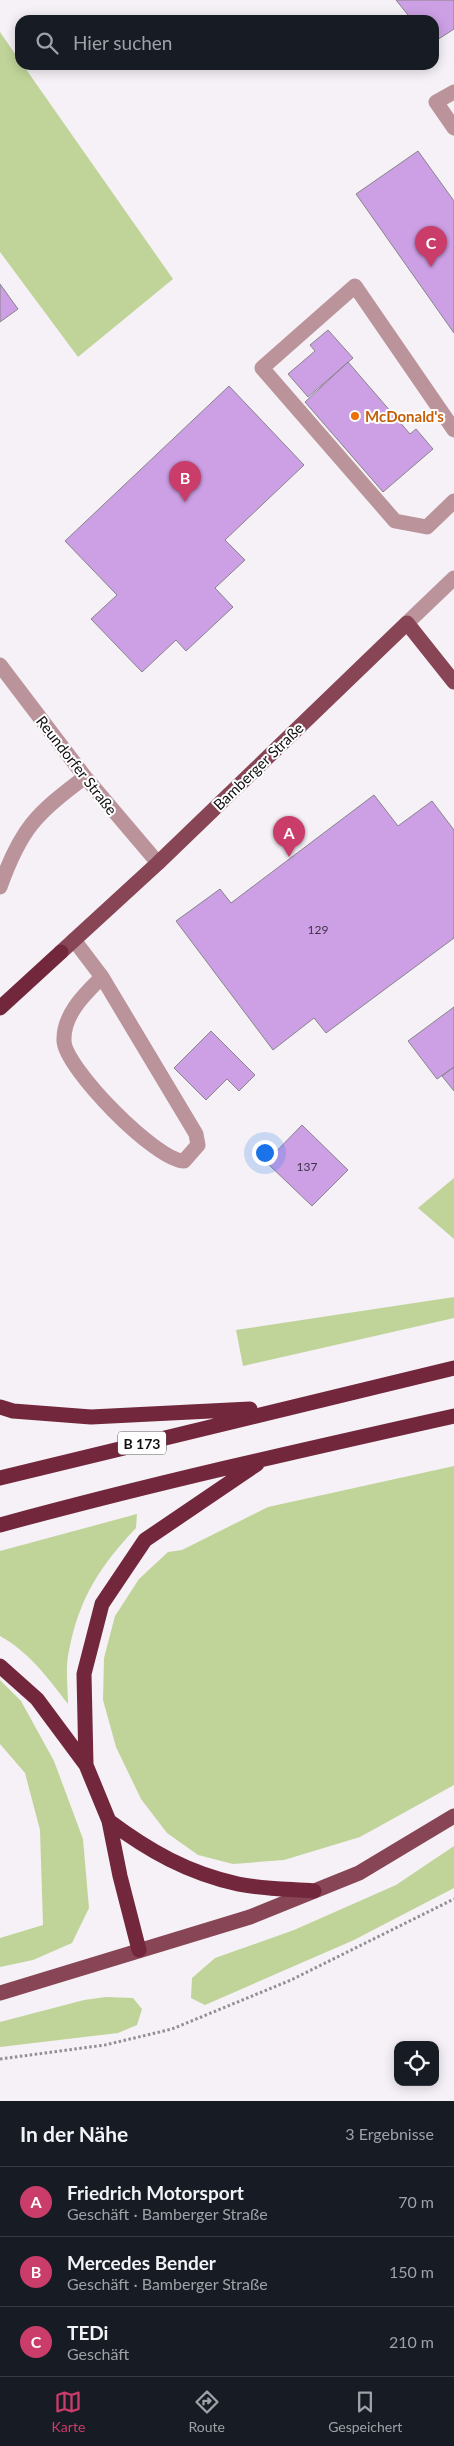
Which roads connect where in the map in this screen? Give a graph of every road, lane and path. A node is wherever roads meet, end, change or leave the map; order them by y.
1 (454, 92) edge
2 (454, 128) edge
3 (454, 430) edge
4 (454, 501) edge
5 (454, 578) edge
6 (407, 623) junction
7 (0, 665) edge
8 (454, 682) edge
9 (85, 777) junction
10 (158, 863) junction
11 (0, 887) edge
12 (74, 940) junction
13 (61, 952) joint
14 (102, 977) junction
15 (0, 1008) edge
16 (454, 1368) edge
17 (0, 1407) edge
18 (284, 1407) junction
19 (454, 1416) edge
20 (266, 1458) junction
21 (0, 1478) edge
22 (0, 1525) edge
23 (0, 1666) edge
24 (86, 1765) junction
25 (454, 1816) edge
26 (108, 1821) junction
27 (314, 1891) junction
28 (454, 1899) edge
29 (139, 1950) junction
30 (0, 1993) edge
31 (0, 2059) edge

1 - 2 street
3 - 4 street
5 - 6 street, Bamberger Straße
6 - 8 main road
6 - 10 main road, Bamberger Straße
7 - 9 street, Reundorfer Straße
9 - 10 street, Reundorfer Straße
9 - 11 street
10 - 12 main road, Bamberger Straße
12 - 13 main road, Bamberger Straße
12 - 14 street
13 - 15 highway
14 - 14 street
16 - 18 highway, B 173
17 - 18 highway
18 - 21 highway, B 173
19 - 20 highway
20 - 22 highway
20 - 24 highway
23 - 24 highway
24 - 26 highway
25 - 27 main road
26 - 27 highway
26 - 29 highway
27 - 29 main road
28 - 31 path
29 - 30 main road

